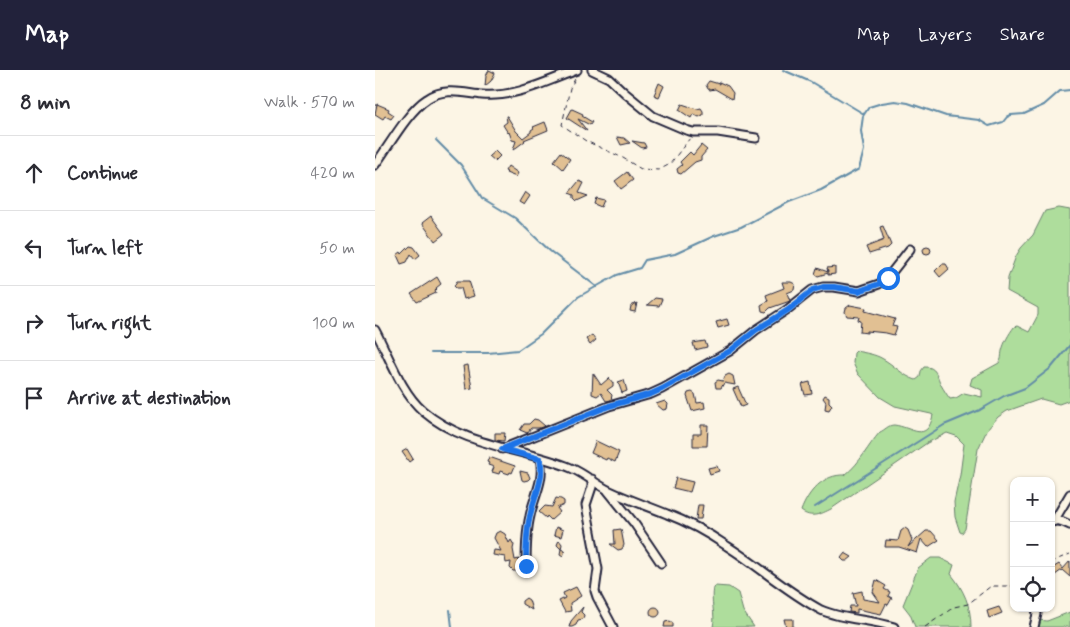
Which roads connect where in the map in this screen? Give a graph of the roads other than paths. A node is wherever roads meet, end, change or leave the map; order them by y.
1 (592, 70) edge
2 (577, 73) edge
3 (756, 138) dead end
4 (375, 164) edge
5 (910, 249) dead end
6 (375, 330) edge
7 (502, 449) junction
8 (540, 459) junction
9 (591, 479) junction
10 (608, 490) junction
11 (1070, 494) edge
12 (1055, 519) edge
13 (1055, 522) edge
14 (1070, 525) edge
15 (661, 563) dead end
16 (526, 566) dead end
17 (1037, 612) edge
18 (613, 627) edge
19 (894, 627) edge
20 (1034, 627) edge

1 - 3 street
2 - 4 street
5 - 7 street
6 - 7 street
7 - 8 street
8 - 9 street
8 - 16 street
9 - 10 street
9 - 18 street
10 - 15 street
10 - 19 street
11 - 12 street
13 - 14 street
17 - 20 street

